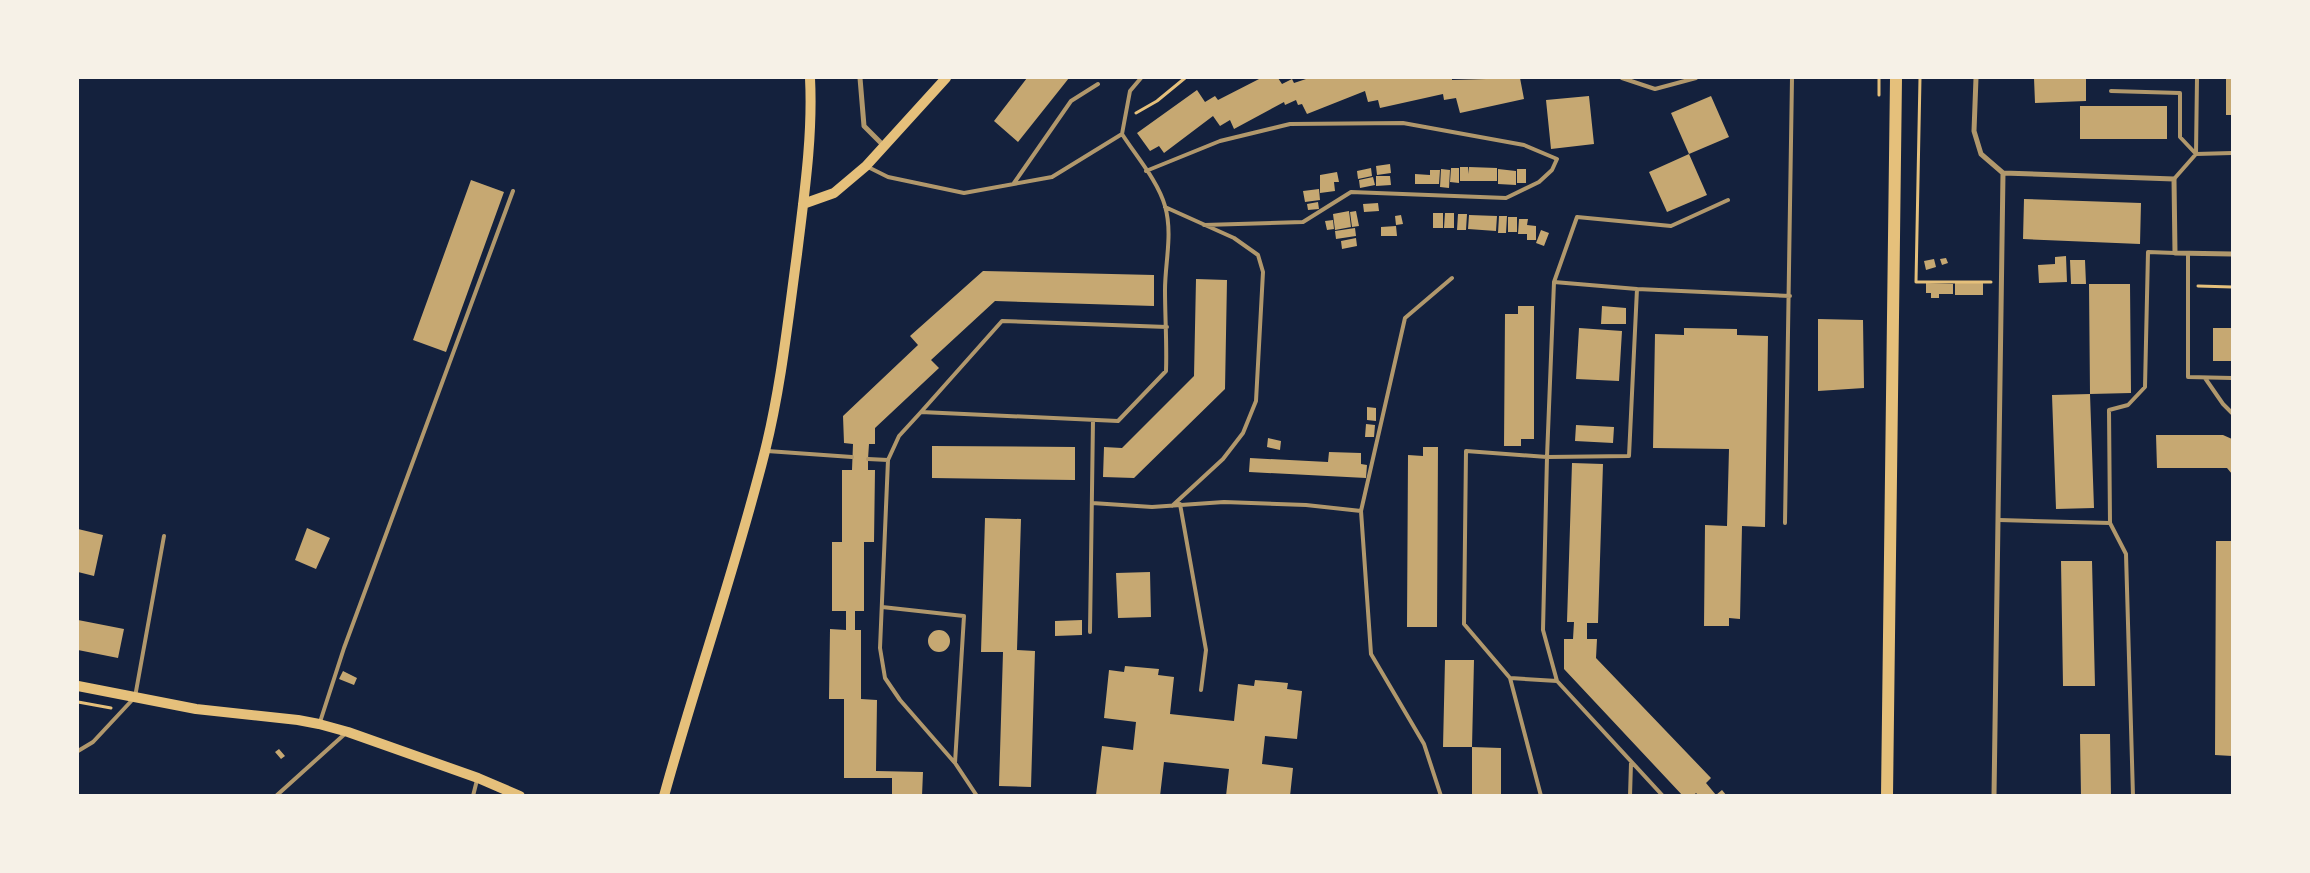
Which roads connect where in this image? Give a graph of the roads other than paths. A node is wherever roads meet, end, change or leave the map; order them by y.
1 (810, 78) edge
2 (860, 78) edge
3 (946, 78) edge
4 (1140, 78) edge
5 (1622, 78) edge
6 (1696, 78) edge
7 (1792, 78) edge
8 (1896, 78) edge
9 (1976, 78) edge
10 (2197, 78) edge
11 (1098, 84) dead end
12 (2111, 91) dead end
13 (1122, 134) junction
14 (884, 146) junction
15 (2196, 154) junction
16 (2232, 154) edge
17 (866, 166) junction
18 (1146, 171) junction
19 (2003, 172) junction
20 (2174, 179) junction
21 (1014, 183) junction
22 (513, 191) dead end
23 (1728, 200) dead end
24 (803, 204) junction
25 (1165, 207) junction
26 (1204, 225) junction
27 (2175, 252) junction
28 (2188, 253) junction
29 (2232, 254) edge
30 (1452, 278) dead end
31 (1554, 282) junction
32 (1637, 289) junction
33 (1790, 296) junction
34 (1167, 327) junction
35 (2205, 378) junction
36 (2232, 378) edge
37 (921, 412) junction
38 (2232, 413) edge
39 (1093, 420) junction
40 (765, 450) junction
41 (852, 457) dead end
42 (1547, 457) junction
43 (868, 459) dead end
44 (888, 460) junction
45 (1092, 502) junction
46 (1180, 504) junction
47 (1172, 506) junction
48 (1361, 511) junction
49 (1999, 520) junction
50 (1785, 523) dead end
51 (2110, 523) junction
52 (164, 536) dead end
53 (882, 607) junction
54 (1090, 632) dead end
55 (1510, 678) junction
56 (1557, 682) junction
57 (78, 686) edge
58 (1202, 690) dead end
59 (135, 697) junction
60 (319, 724) junction
61 (348, 732) junction
62 (78, 751) edge
63 (1631, 762) junction
64 (955, 763) junction
65 (478, 778) junction
66 (276, 796) edge
67 (473, 796) edge
68 (520, 796) edge
69 (664, 796) edge
70 (977, 796) edge
71 (1441, 796) edge
72 (1541, 796) edge
73 (1630, 796) edge
74 (1663, 796) edge
75 (1887, 796) edge
76 (1994, 796) edge
77 (2133, 796) edge

1 - 24 main road
2 - 14 street
3 - 14 main road
4 - 13 lane
5 - 6 lane
7 - 33 lane
8 - 75 main road
9 - 19 street
10 - 15 lane
11 - 21 lane
12 - 15 lane
13 - 18 lane
13 - 21 lane
14 - 17 main road
15 - 16 lane
15 - 20 lane
17 - 21 lane
17 - 24 main road
18 - 25 lane
18 - 26 lane
19 - 20 street
19 - 49 street
20 - 27 street
22 - 60 lane
23 - 31 lane
24 - 40 main road
25 - 26 lane
25 - 34 lane
26 - 47 lane
27 - 28 street
27 - 51 lane
28 - 29 street
28 - 35 lane
30 - 48 lane
31 - 32 lane
31 - 42 lane
32 - 33 lane
32 - 42 lane
33 - 50 lane
34 - 37 lane
34 - 39 lane
35 - 36 lane
35 - 38 lane
37 - 39 lane
37 - 44 lane
39 - 45 lane
40 - 41 lane
40 - 69 main road
42 - 55 lane
42 - 56 lane
43 - 44 lane
44 - 53 lane
45 - 47 lane
45 - 54 lane
46 - 47 lane
46 - 48 lane
46 - 58 lane
48 - 71 lane
49 - 51 lane
49 - 76 street
51 - 77 lane
52 - 59 lane
53 - 64 lane
53 - 64 lane
55 - 56 lane
55 - 72 lane
56 - 63 lane
57 - 59 main road
59 - 60 main road
59 - 62 lane
60 - 61 main road
61 - 65 main road
61 - 66 lane
63 - 73 lane
63 - 74 lane
64 - 70 lane
65 - 67 lane
65 - 68 main road

